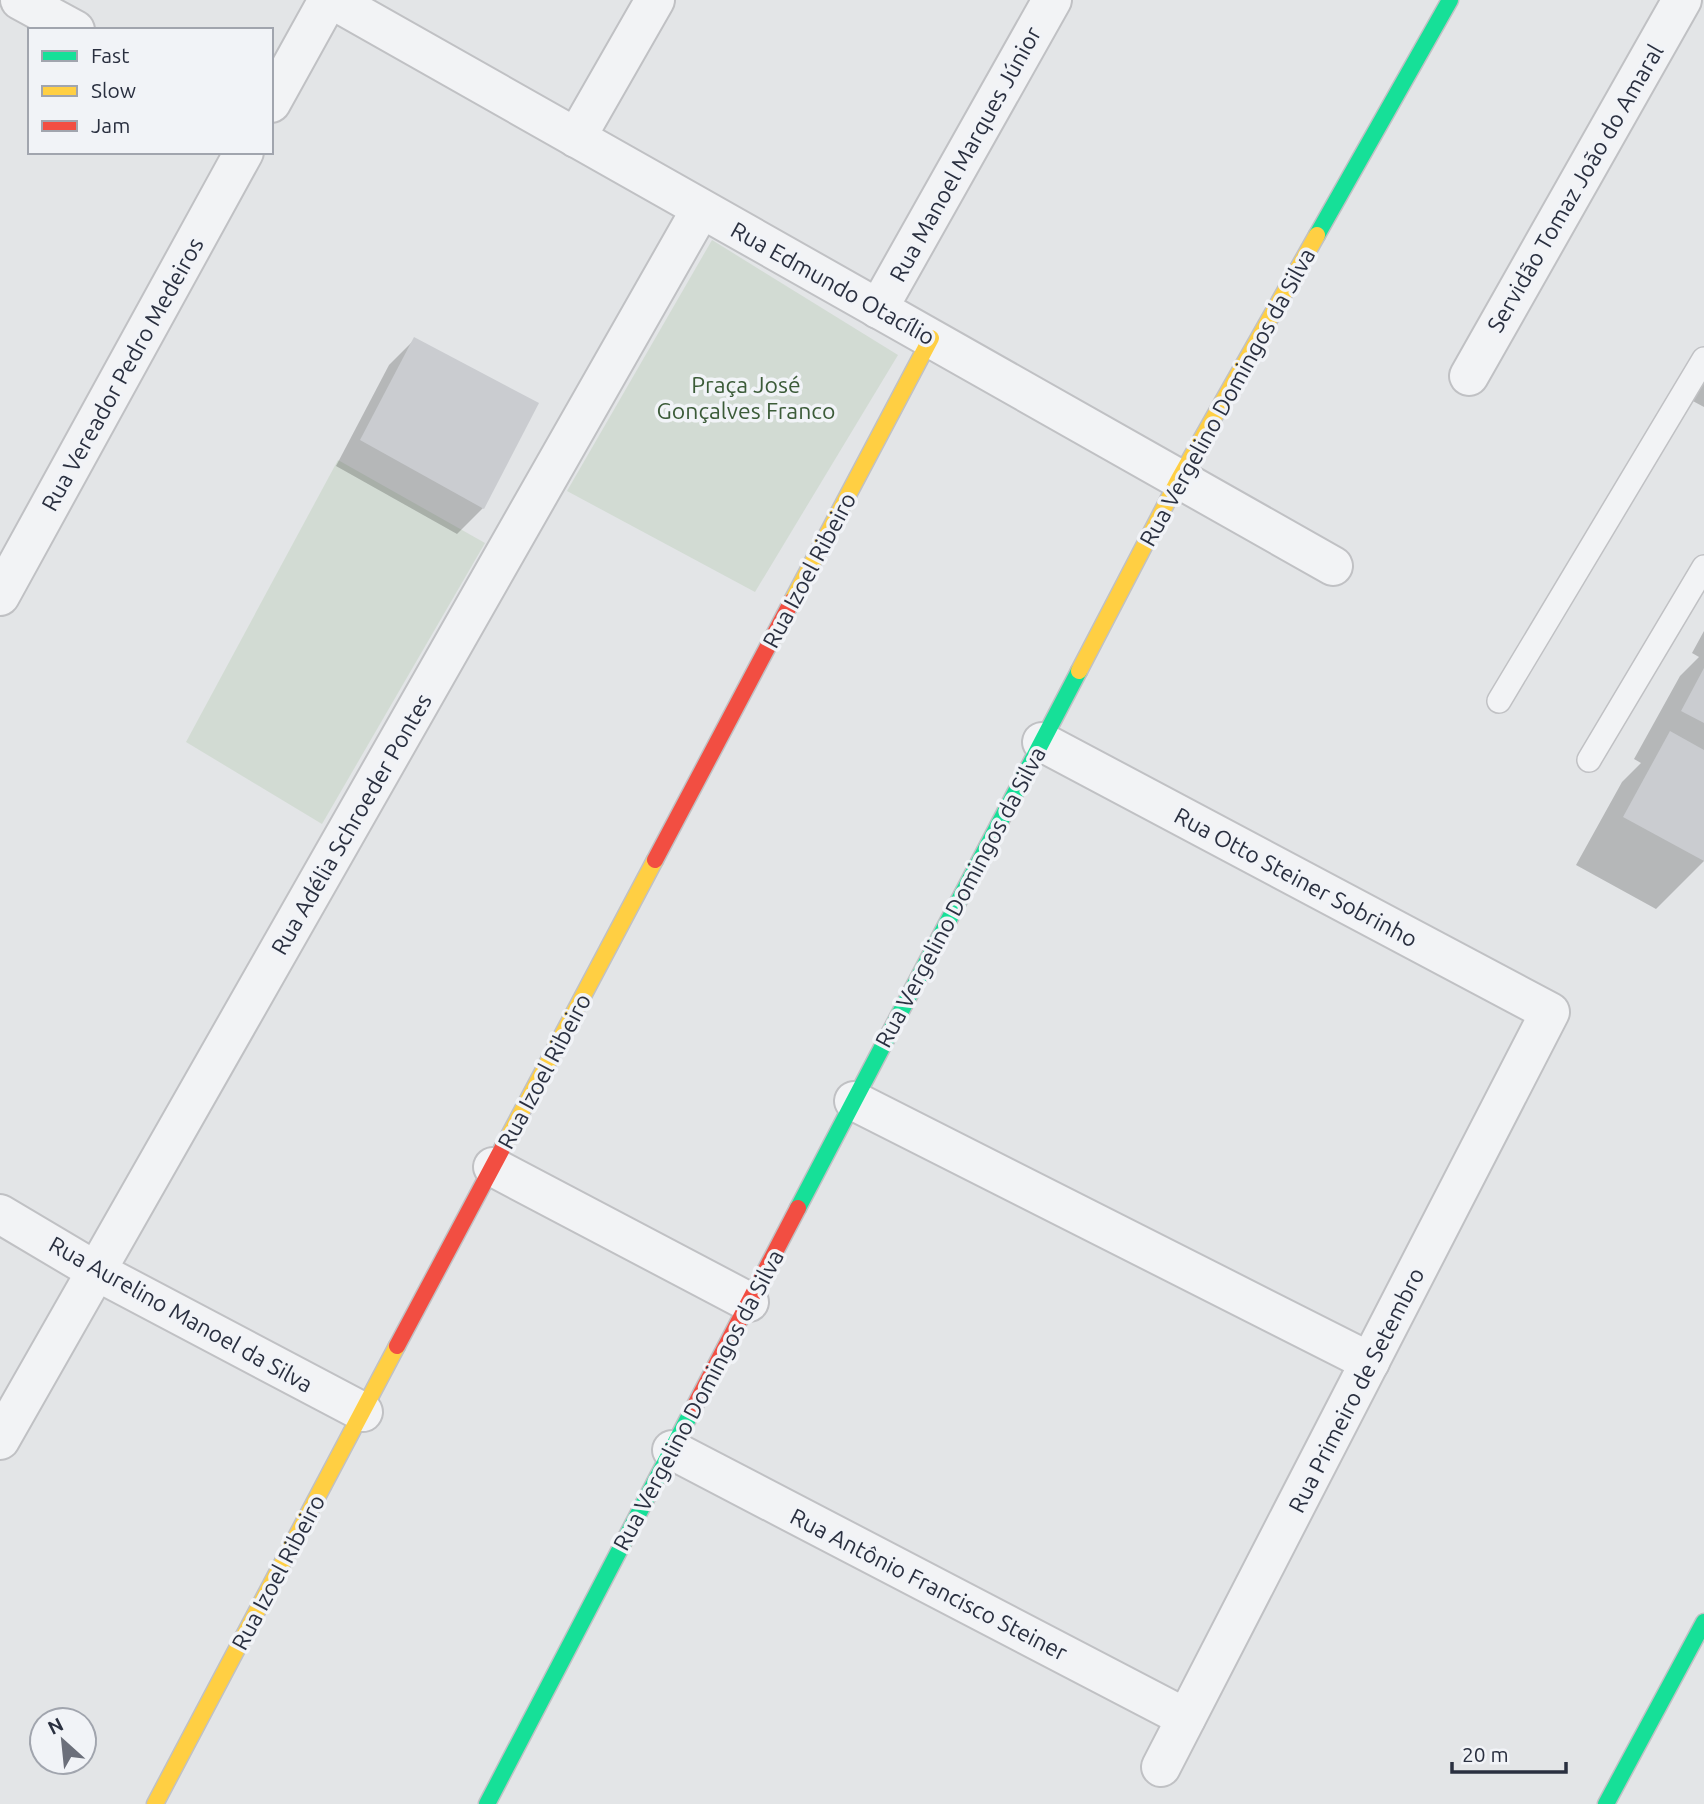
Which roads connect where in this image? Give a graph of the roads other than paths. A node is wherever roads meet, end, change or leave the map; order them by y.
1 (20, 0) edge
2 (331, 0) edge
3 (654, 0) edge
4 (1052, 0) edge
5 (1450, 0) edge
6 (1682, 0) edge
7 (71, 28) edge
8 (273, 100) edge
9 (576, 138) junction
10 (243, 154) edge
11 (701, 209) junction
12 (878, 309) junction
13 (931, 338) junction
14 (1704, 359) edge
15 (1469, 376) dead end
16 (1179, 479) junction
17 (1333, 566) dead end
18 (1704, 567) edge
19 (0, 596) edge
20 (1499, 701) dead end
21 (1042, 742) junction
22 (1588, 760) dead end
23 (1550, 1012) joint
24 (854, 1101) junction
25 (493, 1167) junction
26 (0, 1214) edge
27 (96, 1271) junction
28 (749, 1302) junction
29 (1370, 1362) junction
30 (363, 1412) junction
31 (0, 1440) edge
32 (672, 1450) junction
33 (1704, 1622) edge
34 (1186, 1718) junction
35 (1161, 1768) dead end
36 (1614, 1801) edge
37 (155, 1804) edge
38 (487, 1804) edge

1 - 7 street
2 - 8 street
2 - 9 street, Rua Edmundo Otacílio
3 - 9 street
4 - 12 street, Rua Manoel Marques Júnior
5 - 16 street, Rua Vergelino Domingos da Silva
6 - 15 street, Servidão Tomaz João do Amaral
9 - 11 street, Rua Edmundo Otacílio
10 - 19 street, Rua Vereador Pedro Medeiros
11 - 12 street, Rua Edmundo Otacílio
11 - 27 street, Rua Adélia Schroeder Pontes
12 - 13 street, Rua Edmundo Otacílio
13 - 16 street, Rua Edmundo Otacílio
13 - 25 street, Rua Izoel Ribeiro
14 - 20 lane
16 - 17 street, Rua Edmundo Otacílio
16 - 21 street, Rua Vergelino Domingos da Silva
18 - 22 lane
21 - 23 street, Rua Otto Steiner Sobrinho
21 - 24 street, Rua Vergelino Domingos da Silva
23 - 29 street, Rua Primeiro de Setembro
24 - 28 street, Rua Vergelino Domingos da Silva
24 - 29 street
25 - 28 street
25 - 30 street, Rua Izoel Ribeiro
26 - 27 street, Rua Aurelino Manoel da Silva
27 - 30 street, Rua Aurelino Manoel da Silva
27 - 31 street, Rua Adélia Schroeder Pontes
28 - 32 street, Rua Vergelino Domingos da Silva
29 - 34 street, Rua Primeiro de Setembro
30 - 37 street, Rua Izoel Ribeiro
32 - 34 street, Rua Antônio Francisco Steiner
32 - 38 street, Rua Vergelino Domingos da Silva
33 - 36 street
34 - 35 street, Rua Primeiro de Setembro

